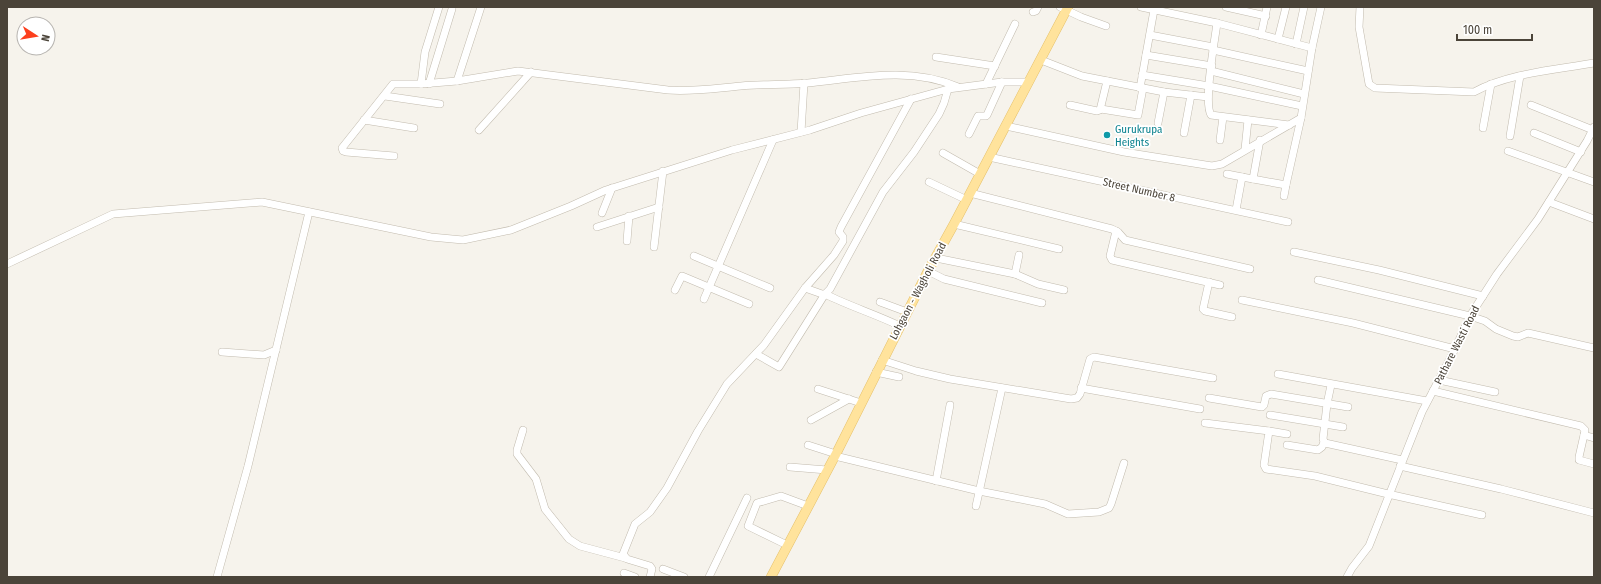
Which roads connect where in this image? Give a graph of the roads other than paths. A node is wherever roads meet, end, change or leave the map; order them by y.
1 (439, 7) edge
2 (481, 7) edge
3 (1141, 7) edge
4 (1226, 7) edge
5 (1268, 7) edge
6 (1286, 7) edge
7 (1304, 7) edge
8 (1321, 7) edge
9 (1360, 7) edge
10 (1065, 8) edge
11 (452, 10) dead end
12 (1154, 10) junction
13 (1266, 16) junction
14 (1217, 23) junction
15 (1015, 24) dead end
16 (1106, 26) dead end
17 (1150, 35) junction
18 (1261, 35) junction
19 (1278, 39) junction
20 (1296, 44) junction
21 (1213, 48) junction
22 (1312, 48) junction
23 (1146, 55) junction
24 (936, 57) dead end
25 (1041, 60) junction
26 (1594, 63) edge
27 (995, 66) junction
28 (1211, 68) junction
29 (1308, 71) junction
30 (531, 72) junction
31 (1142, 75) junction
32 (1520, 76) junction
33 (457, 81) junction
34 (1107, 81) junction
35 (1002, 82) junction
36 (1029, 82) junction
37 (804, 83) junction
38 (421, 84) junction
39 (429, 84) junction
40 (986, 84) junction
41 (1491, 84) junction
42 (1209, 86) junction
43 (958, 87) junction
44 (948, 88) junction
45 (1141, 88) junction
46 (1164, 92) junction
47 (1304, 94) junction
48 (1191, 95) junction
49 (384, 96) junction
50 (1208, 97) junction
51 (911, 99) junction
52 (440, 104) dead end
53 (1070, 105) dead end
54 (1531, 105) dead end
55 (1302, 106) junction
56 (1101, 109) junction
57 (1223, 117) junction
58 (1300, 118) junction
59 (364, 120) junction
60 (1248, 120) junction
61 (1158, 123) dead end
62 (1289, 125) junction
63 (1006, 126) junction
64 (414, 128) dead end
65 (1483, 128) dead end
66 (1593, 129) edge
67 (479, 130) dead end
68 (801, 132) junction
69 (1534, 133) dead end
70 (969, 134) dead end
71 (1184, 134) dead end
72 (1510, 136) dead end
73 (773, 140) junction
74 (1220, 140) dead end
75 (1260, 140) junction
76 (1591, 143) edge
77 (1245, 150) junction
78 (1508, 151) dead end
79 (1581, 152) junction
80 (942, 153) dead end
81 (394, 156) dead end
82 (989, 157) junction
83 (663, 171) junction
84 (1567, 173) junction
85 (980, 174) junction
86 (1227, 174) dead end
87 (1242, 177) junction
88 (1253, 179) junction
89 (929, 182) dead end
90 (1594, 182) edge
91 (1286, 185) junction
92 (612, 188) junction
93 (1284, 196) dead end
94 (968, 197) junction
95 (1548, 202) junction
96 (659, 207) junction
97 (1236, 210) junction
98 (309, 212) junction
99 (602, 213) dead end
100 (629, 216) junction
101 (1594, 218) edge
102 (1288, 222) dead end
103 (954, 224) junction
104 (597, 227) dead end
105 (1116, 231) junction
106 (627, 241) dead end
107 (654, 247) dead end
108 (1059, 249) dead end
109 (1294, 252) dead end
110 (1019, 255) dead end
111 (694, 256) dead end
112 (936, 258) junction
113 (7, 264) edge
114 (718, 266) junction
115 (1250, 269) dead end
116 (928, 271) junction
117 (1015, 274) junction
118 (1318, 280) dead end
119 (1209, 282) junction
120 (1220, 285) dead end
121 (709, 287) junction
122 (770, 288) dead end
123 (805, 288) junction
124 (676, 290) dead end
125 (1064, 290) dead end
126 (825, 294) junction
127 (1483, 296) junction
128 (704, 298) dead end
129 (1242, 300) dead end
130 (880, 302) dead end
131 (1042, 303) dead end
132 (749, 304) dead end
133 (907, 312) junction
134 (1470, 316) junction
135 (1232, 317) dead end
136 (900, 326) junction
137 (1594, 348) edge
138 (1455, 349) junction
139 (276, 350) junction
140 (222, 352) dead end
141 (756, 354) junction
142 (882, 360) junction
143 (876, 372) junction
144 (1278, 374) dead end
145 (900, 377) dead end
146 (1212, 378) dead end
147 (1439, 380) junction
148 (1331, 385) junction
149 (1002, 388) junction
150 (1081, 388) junction
151 (818, 389) dead end
152 (1433, 391) junction
153 (1495, 392) dead end
154 (1209, 398) dead end
155 (849, 399) junction
156 (1427, 401) junction
157 (861, 403) junction
158 (1327, 404) junction
159 (950, 405) dead end
160 (1348, 407) dead end
161 (1200, 409) dead end
162 (1270, 415) dead end
163 (811, 420) dead end
164 (1205, 424) dead end
165 (1326, 424) junction
166 (1343, 427) dead end
167 (523, 430) dead end
168 (1270, 431) junction
169 (1287, 434) dead end
170 (1584, 435) junction
171 (1594, 438) edge
172 (1324, 442) junction
173 (808, 445) dead end
174 (1288, 445) dead end
175 (835, 455) junction
176 (1124, 463) dead end
177 (1401, 463) junction
178 (1594, 464) edge
179 (790, 467) dead end
180 (827, 470) junction
181 (936, 481) junction
182 (979, 491) junction
183 (1388, 494) junction
184 (746, 498) dead end
185 (808, 506) junction
186 (976, 506) dead end
187 (1594, 513) edge
188 (1482, 515) dead end
189 (788, 545) junction
190 (625, 558) junction
191 (663, 569) dead end
192 (624, 573) dead end
193 (217, 577) edge
194 (635, 577) edge
195 (650, 577) edge
196 (684, 577) edge
197 (709, 577) edge
198 (771, 577) edge
199 (1347, 577) edge

1 - 38 street
2 - 33 street
3 - 12 street
4 - 13 street
5 - 13 street
6 - 19 street
7 - 20 street
8 - 22 street
9 - 41 street
10 - 16 street
10 - 25 main road, Lohgaon - Wagholi Road
11 - 39 street
12 - 14 street
12 - 17 street
13 - 18 street
14 - 18 street
14 - 21 street
15 - 27 street
17 - 21 street
17 - 23 street
18 - 19 street
19 - 20 street
20 - 22 street
21 - 28 street
21 - 29 street
22 - 29 street
23 - 28 street
23 - 31 street
24 - 27 street
25 - 34 street
25 - 36 main road, Lohgaon - Wagholi Road
26 - 32 street
27 - 40 street
28 - 42 street
28 - 47 street
29 - 47 street
30 - 33 street
30 - 37 street
30 - 67 street
31 - 42 street
31 - 45 street
32 - 41 street
32 - 72 street
33 - 39 street
34 - 45 street
34 - 56 street
35 - 36 street
35 - 40 street
35 - 70 street
36 - 63 main road, Lohgaon - Wagholi Road
37 - 43 street
37 - 68 street
38 - 39 street
38 - 49 street
40 - 43 street
41 - 65 street
42 - 50 street
42 - 55 street
43 - 44 street
44 - 51 street
44 - 126 street
45 - 46 street
45 - 56 street
46 - 48 street
46 - 61 street
47 - 55 street
48 - 50 street
48 - 71 street
49 - 52 street
49 - 59 street
50 - 57 street
51 - 68 street
51 - 123 street
53 - 56 street
54 - 66 street
55 - 58 street
57 - 60 street
57 - 74 street
58 - 62 street
58 - 91 street
59 - 64 street
59 - 81 street
60 - 62 street
60 - 77 street
62 - 75 street
63 - 77 street
63 - 82 main road, Lohgaon - Wagholi Road
66 - 76 street, Pathare Wasti Road
68 - 73 street
69 - 79 street
73 - 83 street
73 - 114 street
75 - 77 street
75 - 88 street
76 - 79 street, Pathare Wasti Road
78 - 84 street
79 - 84 street, Pathare Wasti Road
80 - 85 street
82 - 85 main road, Lohgaon - Wagholi Road
82 - 97 street, Street Number 8
83 - 92 street
83 - 96 street
84 - 90 street
84 - 95 street, Pathare Wasti Road
85 - 94 main road, Lohgaon - Wagholi Road
86 - 87 street
87 - 88 street
87 - 97 street
88 - 91 street
89 - 94 street
91 - 93 street
92 - 98 street
92 - 99 street
94 - 103 main road, Lohgaon - Wagholi Road
94 - 105 street
95 - 101 street
95 - 127 street, Pathare Wasti Road
96 - 100 street
96 - 107 street
97 - 102 street, Street Number 8
98 - 113 street
98 - 139 street
100 - 104 street
100 - 106 street
103 - 108 street
103 - 112 main road, Lohgaon - Wagholi Road
105 - 115 street
105 - 119 street
109 - 127 street
110 - 117 street
111 - 114 street
112 - 116 main road, Lohgaon - Wagholi Road
112 - 117 street
114 - 121 street
114 - 122 street
116 - 131 street
116 - 133 main road, Lohgaon - Wagholi Road
117 - 125 street
118 - 134 street
119 - 120 street
119 - 135 street
121 - 124 street
121 - 128 street
121 - 132 street
123 - 126 street
123 - 141 street
126 - 136 street
126 - 141 street
127 - 134 street, Pathare Wasti Road
129 - 138 street
130 - 133 street
133 - 136 main road, Lohgaon - Wagholi Road
134 - 137 street
134 - 138 street, Pathare Wasti Road
136 - 142 main road, Lohgaon - Wagholi Road
138 - 147 street, Pathare Wasti Road
139 - 140 street
139 - 193 street
141 - 190 street
142 - 143 main road, Lohgaon - Wagholi Road
142 - 149 street
143 - 145 street
143 - 157 main road, Lohgaon - Wagholi Road
144 - 148 street
146 - 150 street
147 - 152 street, Pathare Wasti Road
147 - 153 street
148 - 156 street
148 - 158 street
149 - 150 street
149 - 182 street
150 - 161 street
151 - 155 street
152 - 156 street, Pathare Wasti Road
152 - 170 street
154 - 158 street
155 - 157 street
155 - 163 street
156 - 177 street, Pathare Wasti Road
157 - 175 main road, Lohgaon - Wagholi Road
158 - 160 street
158 - 165 street
159 - 181 street
162 - 165 street
164 - 168 street
165 - 166 street
165 - 172 street
167 - 190 street
168 - 169 street
168 - 183 street
170 - 171 street
170 - 178 street
172 - 174 street
172 - 177 street
173 - 175 street
175 - 180 main road, Lohgaon - Wagholi Road
175 - 181 street
176 - 182 street
177 - 183 street, Pathare Wasti Road
177 - 187 street
179 - 180 street
180 - 185 main road, Lohgaon - Wagholi Road
181 - 182 street
182 - 186 street
183 - 188 street
183 - 199 street, Pathare Wasti Road
184 - 197 street
185 - 189 main road, Lohgaon - Wagholi Road
185 - 189 street
189 - 198 main road, Lohgaon - Wagholi Road
190 - 195 street
191 - 196 street
192 - 194 street

